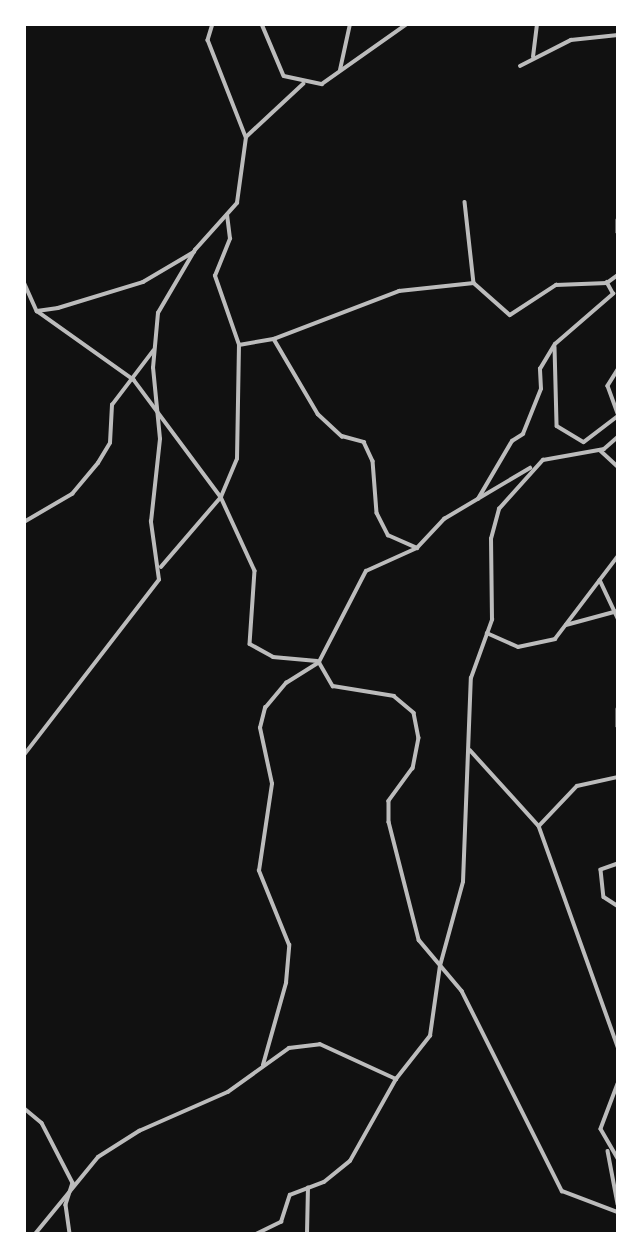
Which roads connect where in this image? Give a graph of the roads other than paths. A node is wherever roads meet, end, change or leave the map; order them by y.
1 (213, 24) edge
2 (262, 24) edge
3 (350, 24) edge
4 (407, 24) edge
5 (537, 24) edge
6 (618, 35) edge
7 (533, 57) junction
8 (520, 66) dead end
9 (339, 71) junction
10 (303, 84) junction
11 (246, 137) junction
12 (465, 202) dead end
13 (227, 213) junction
14 (618, 220) edge
15 (618, 232) edge
16 (195, 250) junction
17 (618, 275) edge
18 (24, 282) edge
19 (607, 282) junction
20 (474, 283) junction
21 (37, 311) junction
22 (274, 339) junction
23 (239, 345) junction
24 (555, 345) junction
25 (153, 350) junction
26 (618, 370) edge
27 (134, 380) junction
28 (157, 408) junction
29 (618, 414) edge
30 (618, 437) edge
31 (600, 450) junction
32 (533, 467) junction
33 (618, 467) edge
34 (221, 497) junction
35 (476, 503) junction
36 (24, 522) edge
37 (418, 548) junction
38 (618, 556) edge
39 (161, 567) junction
40 (600, 580) junction
41 (616, 614) edge
42 (565, 626) junction
43 (486, 633) junction
44 (319, 662) junction
45 (618, 709) edge
46 (618, 726) edge
47 (470, 750) junction
48 (24, 755) edge
49 (618, 777) edge
50 (539, 825) junction
51 (618, 864) edge
52 (618, 906) edge
53 (440, 966) junction
54 (618, 1047) edge
55 (263, 1065) junction
56 (396, 1079) junction
57 (618, 1084) edge
58 (24, 1108) edge
59 (608, 1149) junction
60 (618, 1158) edge
61 (73, 1183) junction
62 (309, 1188) junction
63 (618, 1204) edge
64 (618, 1212) edge
65 (35, 1234) edge
66 (70, 1234) edge
67 (256, 1234) edge
68 (307, 1234) edge

1 - 11 street
2 - 10 street
3 - 9 street
4 - 9 street
5 - 7 street
6 - 7 street
7 - 8 street
9 - 10 street
10 - 11 street
11 - 13 street
12 - 20 street
13 - 16 street
13 - 23 street
14 - 15 street
16 - 21 street
16 - 25 street
17 - 19 street
18 - 21 street
19 - 20 street
19 - 24 street
20 - 22 street
21 - 27 street
22 - 23 street
22 - 37 street
23 - 34 street
24 - 29 street
24 - 35 street
25 - 27 street
25 - 28 street
26 - 29 street
27 - 28 street
27 - 36 street
28 - 34 street
28 - 39 street
30 - 31 street
31 - 32 street
31 - 33 street
32 - 35 street
32 - 43 street
34 - 39 street
34 - 44 street
35 - 37 street
37 - 44 street
38 - 40 street
39 - 48 street
40 - 41 street
40 - 42 street
41 - 42 street
42 - 43 street
43 - 47 street
44 - 53 street
44 - 55 street
45 - 46 street
47 - 50 street
47 - 53 street
49 - 50 street
50 - 54 street
51 - 52 street
53 - 56 street
53 - 64 street
55 - 56 street
55 - 61 street
56 - 62 street
57 - 59 street
58 - 61 street
59 - 60 street
59 - 63 street
61 - 65 street
61 - 66 street
62 - 67 street
62 - 68 street

